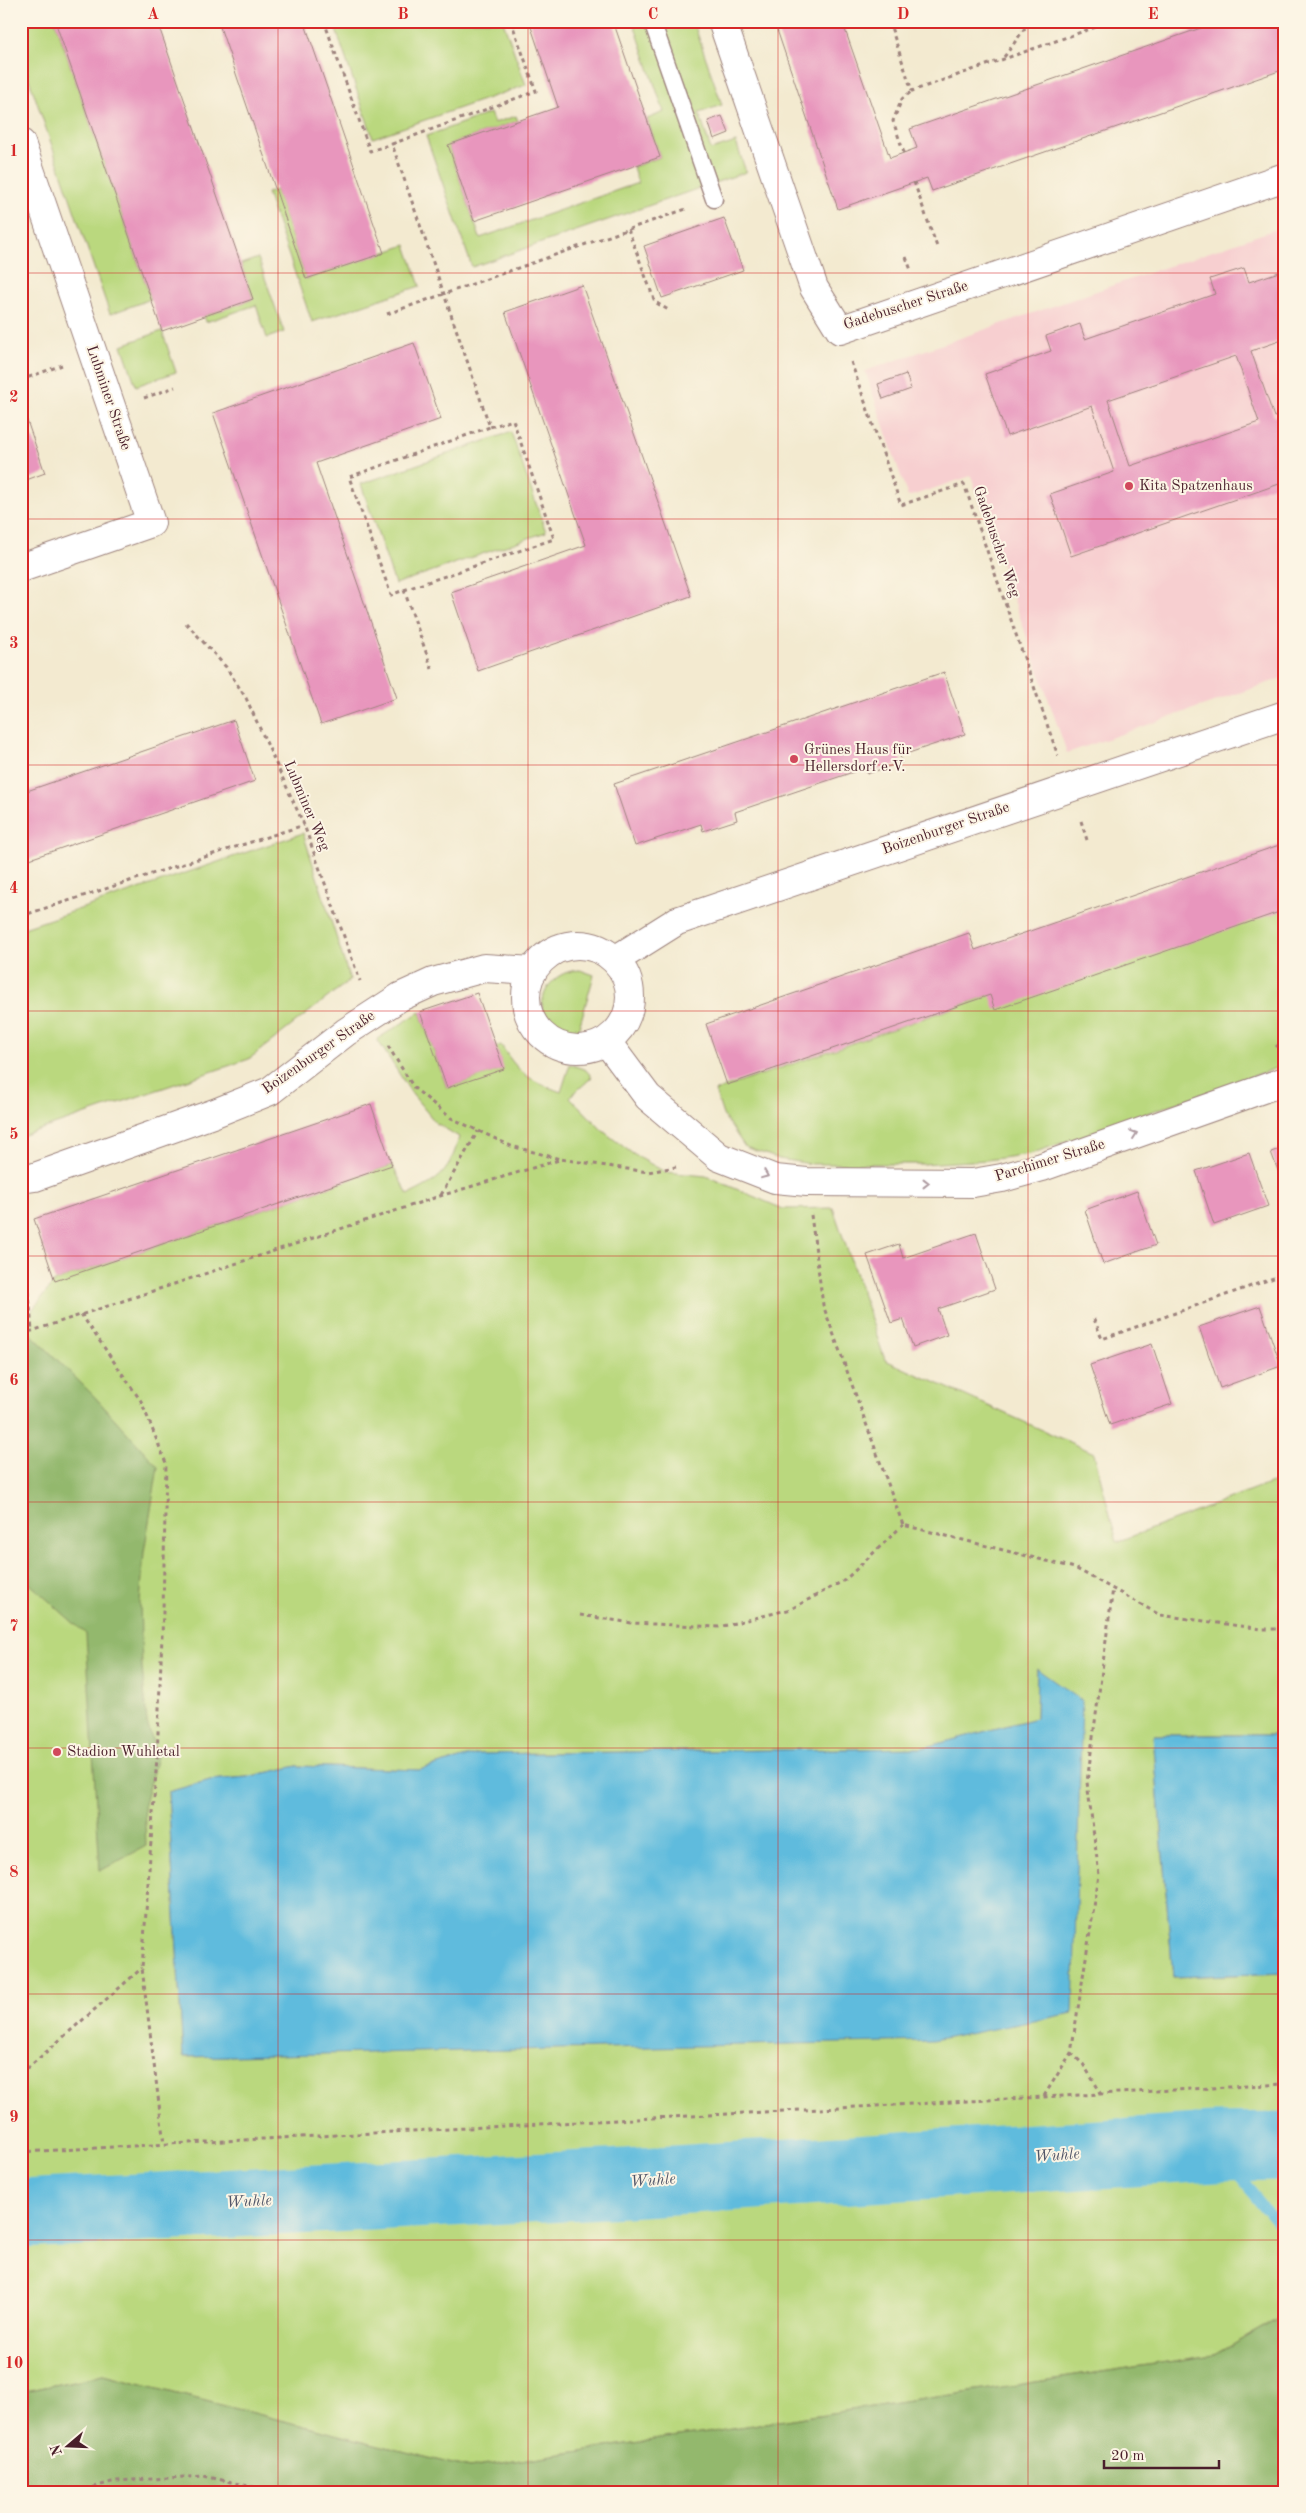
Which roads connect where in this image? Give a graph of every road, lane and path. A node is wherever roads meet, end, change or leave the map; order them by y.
1 (324, 21) edge
2 (512, 21) edge
3 (652, 21) edge
4 (722, 21) edge
5 (889, 21) edge
6 (1030, 21) edge
7 (1113, 21) edge
8 (1003, 58) junction
9 (912, 91) junction
10 (21, 143) edge
11 (392, 144) junction
12 (904, 153) dead end
13 (1285, 177) edge
14 (914, 182) dead end
15 (714, 199) joint
16 (628, 229) junction
17 (936, 247) dead end
18 (443, 294) junction
19 (670, 311) dead end
20 (387, 314) dead end
21 (840, 330) junction
22 (93, 354) junction
23 (21, 380) edge
24 (175, 387) dead end
25 (144, 398) dead end
26 (490, 427) junction
27 (21, 568) edge
28 (404, 590) junction
29 (186, 623) dead end
30 (432, 669) dead end
31 (1285, 715) edge
32 (1060, 761) dead end
33 (304, 825) junction
34 (21, 916) edge
35 (615, 960) junction
36 (533, 971) junction
37 (373, 1015) junction
38 (606, 1042) junction
39 (1285, 1081) edge
40 (478, 1132) junction
41 (719, 1157) junction
42 (560, 1159) junction
43 (21, 1179) edge
44 (807, 1182) junction
45 (440, 1196) junction
46 (22, 1208) edge
47 (1285, 1274) edge
48 (80, 1314) junction
49 (1094, 1319) dead end
50 (32, 1331) junction
51 (21, 1332) edge
52 (903, 1525) junction
53 (1113, 1588) junction
54 (580, 1615) dead end
55 (1285, 1629) edge
56 (142, 1968) junction
57 (1072, 2053) junction
58 (21, 2074) edge
59 (1285, 2084) edge
60 (1101, 2093) junction
61 (1044, 2096) junction
62 (164, 2144) junction
63 (21, 2152) edge
64 (78, 2492) edge
65 (275, 2492) edge

1 - 11 path
2 - 11 path
3 - 15 lane
4 - 21 street, Gadebuscher Straße
5 - 9 path
6 - 8 path
7 - 8 path
8 - 9 path
9 - 12 path
10 - 22 street, Lubminer Straße
11 - 18 path
13 - 21 street, Gadebuscher Straße
14 - 17 path
15 - 16 path
16 - 18 path
16 - 19 path
18 - 20 path
18 - 26 path
21 - 32 path, Gadebuscher Weg
22 - 23 path
22 - 27 street, Lubminer Straße
24 - 25 path
26 - 28 path
26 - 28 path
28 - 30 path
29 - 33 path, Lubminer Weg
31 - 35 street, Boizenburger Straße
33 - 34 path
33 - 37 path, Lubminer Weg
35 - 36 street
35 - 38 street
36 - 37 street, Boizenburger Straße
36 - 38 street
37 - 40 path, Lubminer Weg
37 - 43 street, Boizenburger Straße
38 - 41 street
44 -> 39 street, Parchimer Straße
40 - 42 path, Lubminer Weg
40 - 45 path
41 - 42 path, Lubminer Weg
41 -> 44 street, Parchimer Straße
42 - 45 path
44 - 52 path
45 - 48 path
46 - 50 path
47 - 49 path
48 - 50 path
48 - 56 path
50 - 51 path
52 - 53 path
52 - 54 path
53 - 55 path
53 - 57 path
56 - 58 path
56 - 62 path
57 - 60 path
57 - 61 path
59 - 60 path
60 - 61 path
61 - 62 path
62 - 63 path
64 - 65 path

